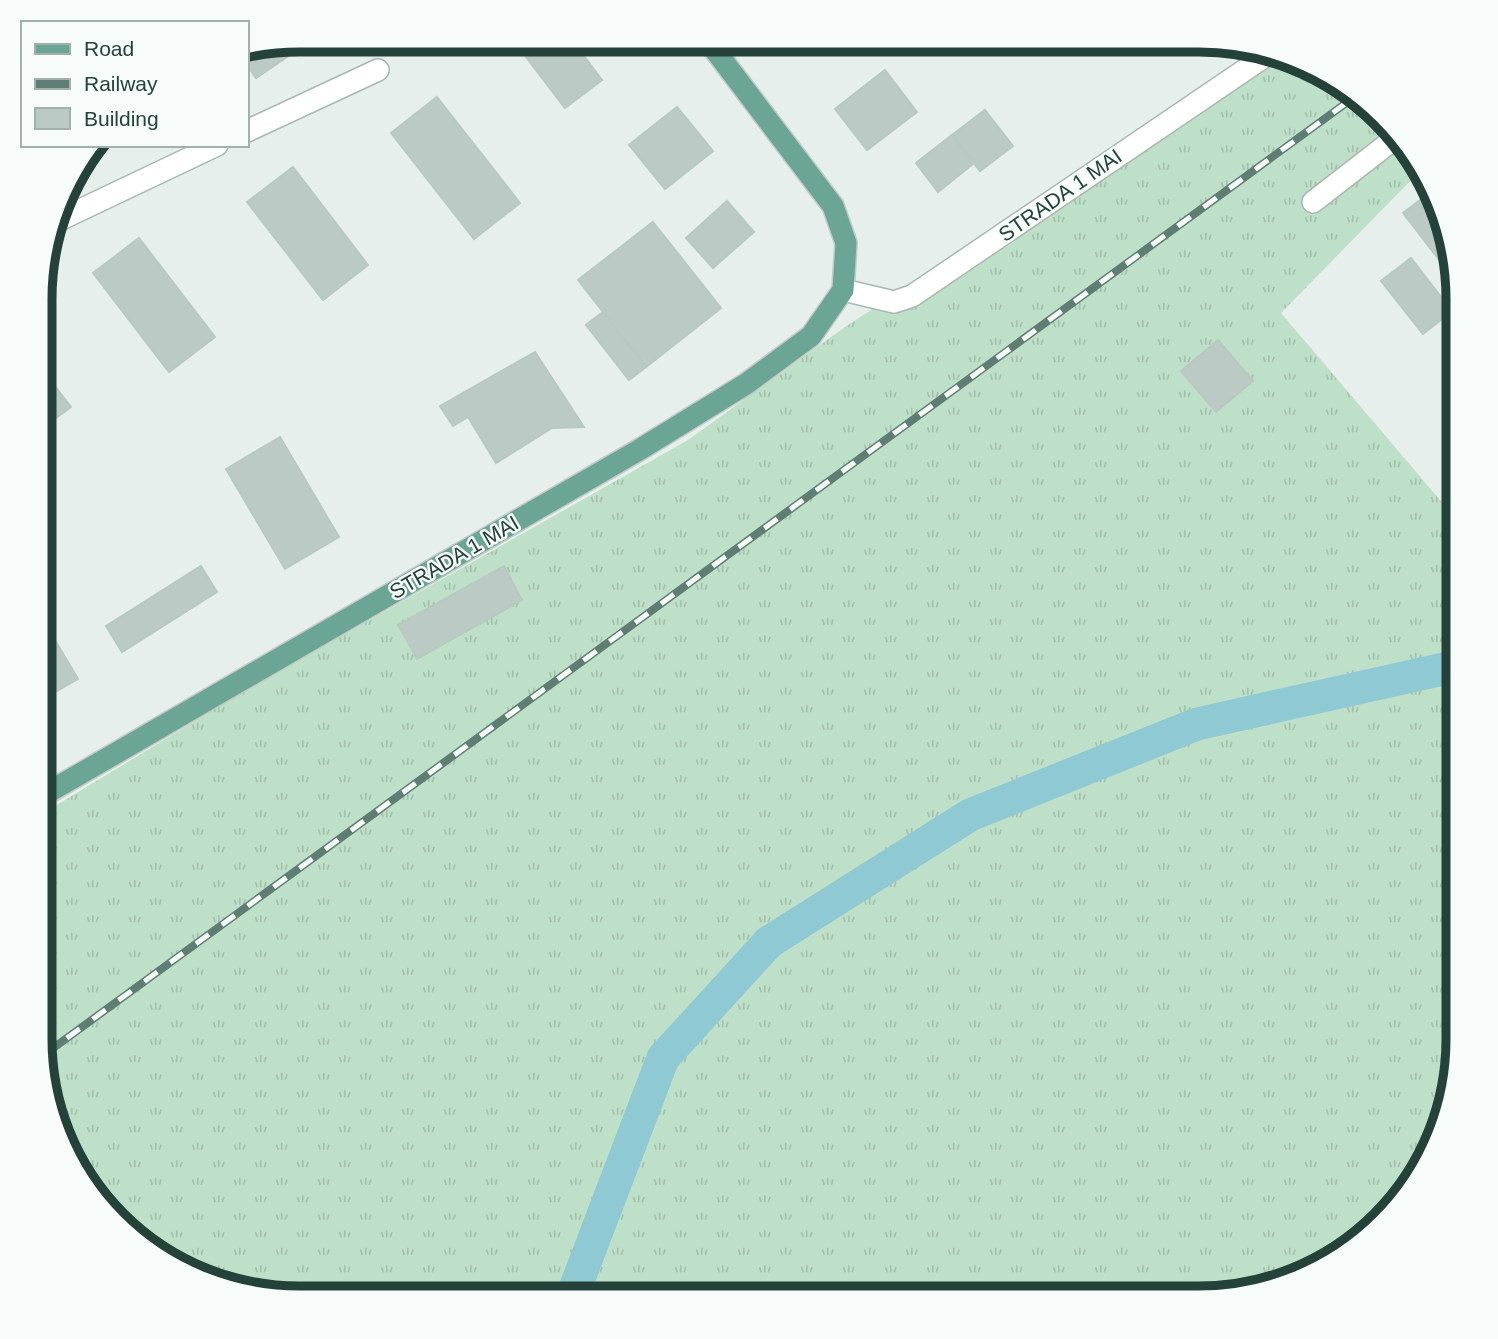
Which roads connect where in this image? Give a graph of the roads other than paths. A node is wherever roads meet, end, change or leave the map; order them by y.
1 (718, 52) edge
2 (1259, 60) edge
3 (378, 70) dead end
4 (248, 131) edge
5 (1389, 143) edge
6 (213, 147) edge
7 (1313, 202) dead end
8 (67, 216) edge
9 (843, 290) junction
10 (53, 790) edge

1 - 9 main road
2 - 9 street, STRADA 1 MAI
3 - 4 street
5 - 7 street
6 - 8 street
9 - 10 main road, STRADA 1 MAI

